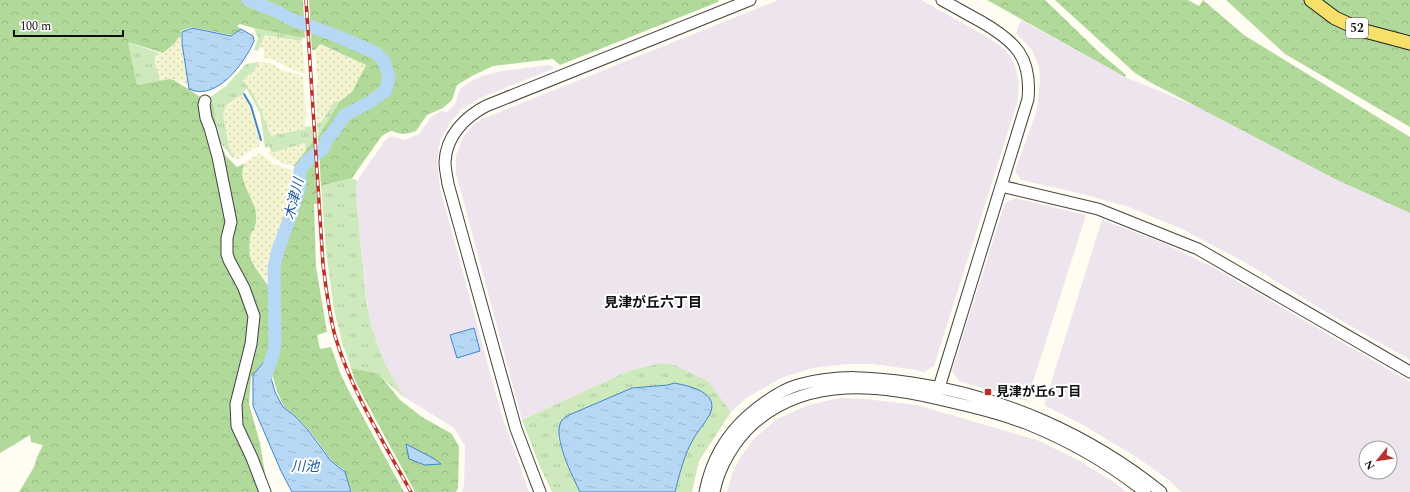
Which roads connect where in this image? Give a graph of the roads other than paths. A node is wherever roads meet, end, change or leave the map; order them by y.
1 (750, 0) edge
2 (942, 0) edge
3 (1311, 0) edge
4 (1410, 43) edge
5 (205, 101) dead end
6 (1001, 186) junction
7 (1410, 372) edge
8 (939, 387) junction
9 (936, 398) junction
10 (265, 492) edge
11 (540, 492) edge
12 (705, 492) edge
13 (714, 492) edge
14 (1145, 492) edge
15 (1161, 492) edge

1 - 11 street
2 - 6 street
3 - 4 main road, 52
5 - 10 street
6 - 7 street
6 - 8 street
8 - 9 street
8 - 12 street
8 - 15 street
9 - 13 street
9 - 14 street

